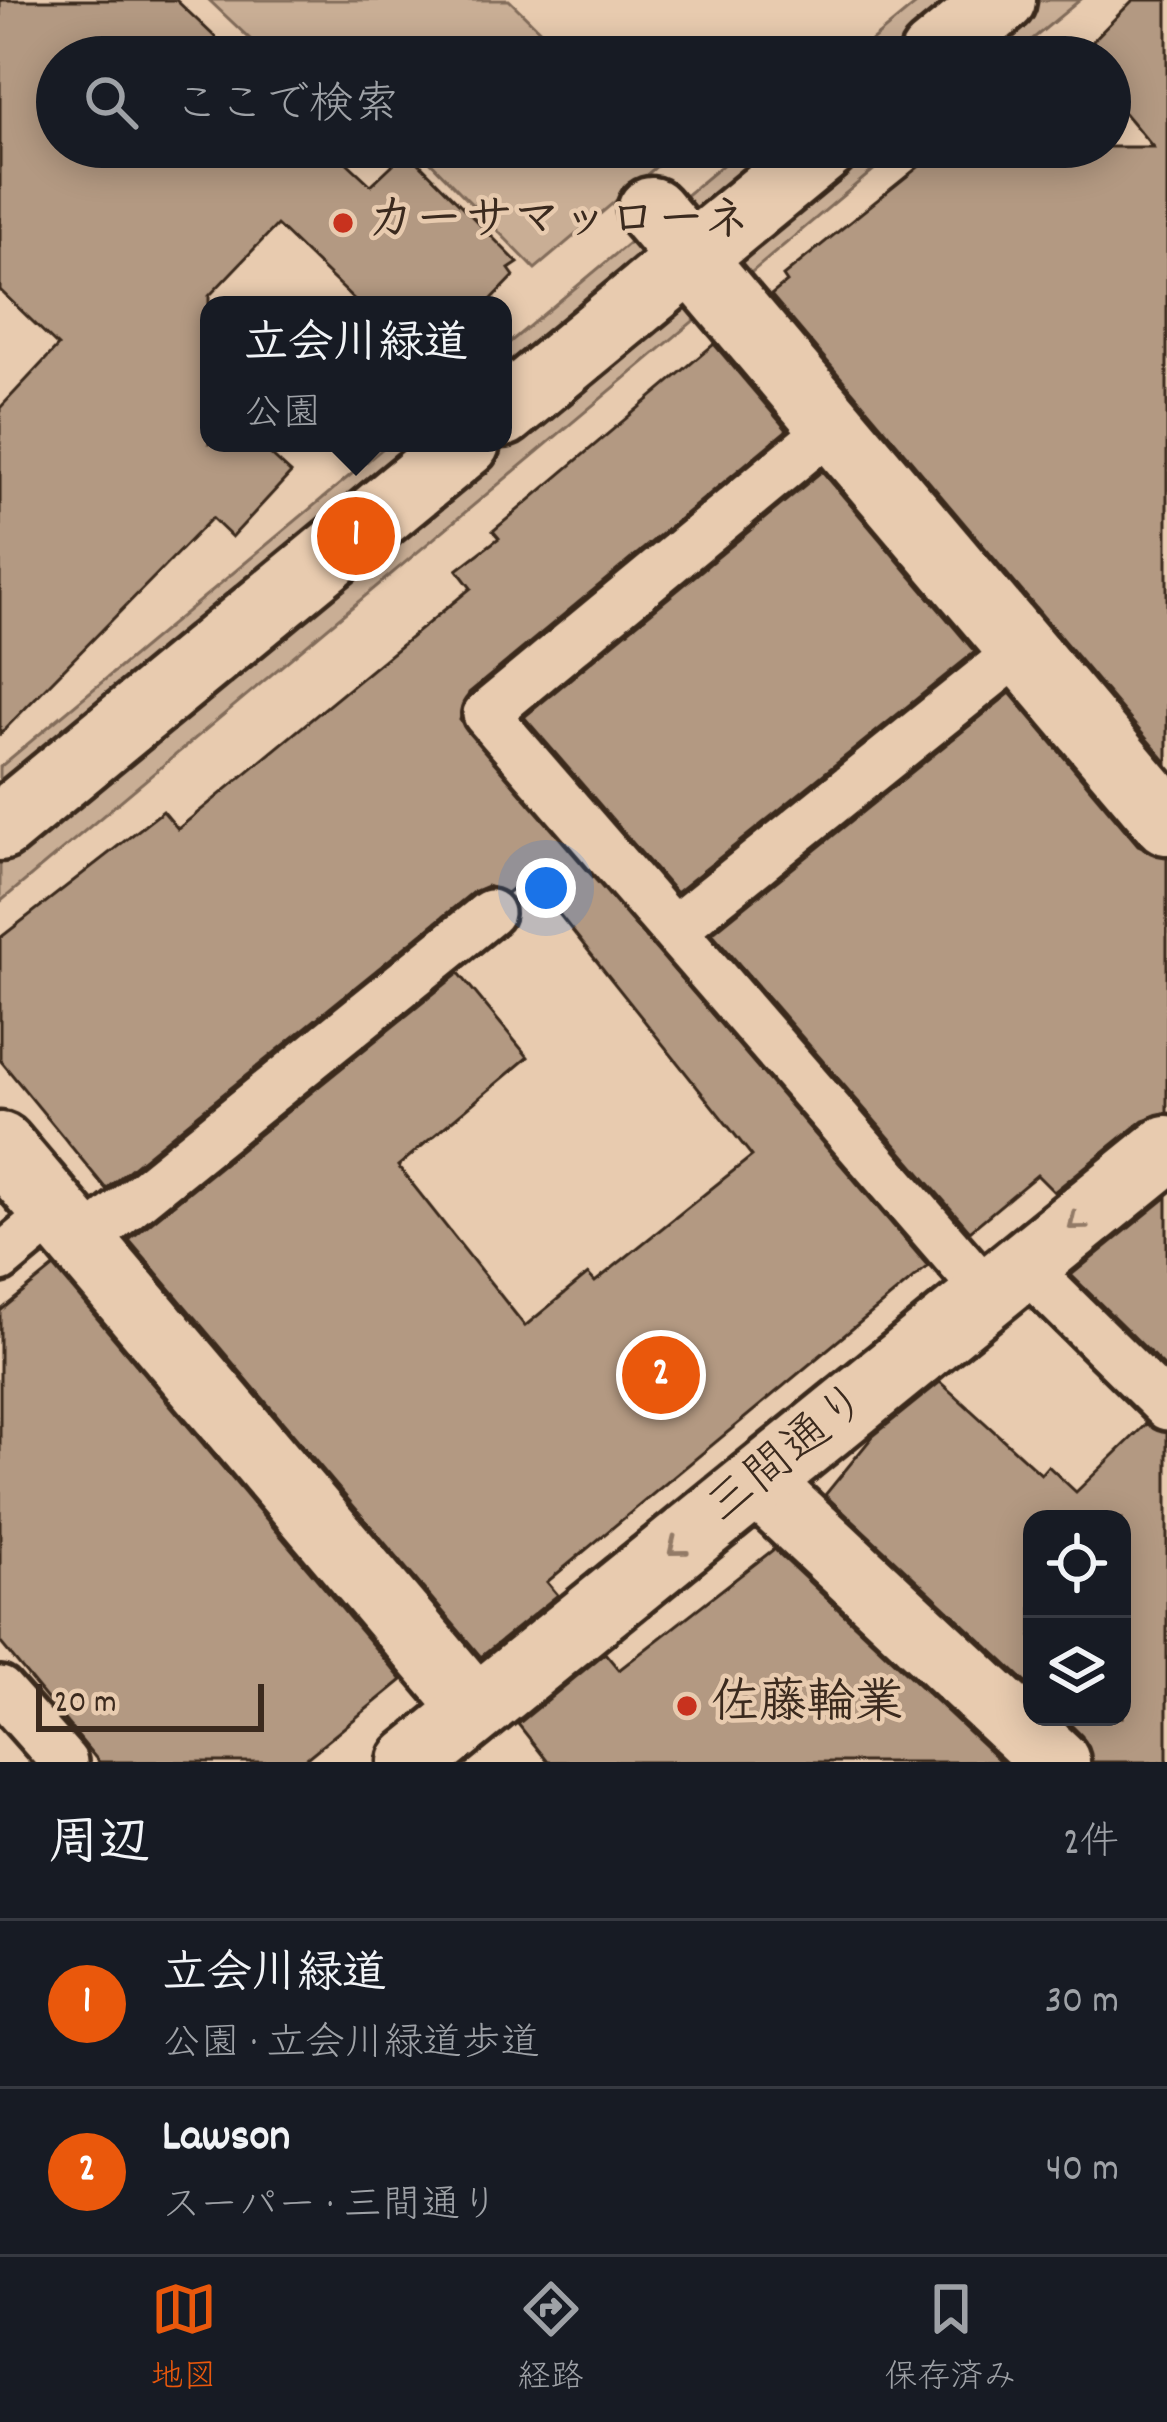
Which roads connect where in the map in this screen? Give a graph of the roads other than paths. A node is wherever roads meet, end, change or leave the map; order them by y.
1 (1002, 0) edge
2 (958, 36) edge
3 (788, 168) edge
4 (672, 234) junction
5 (512, 403) edge
6 (835, 425) junction
7 (455, 452) edge
8 (1022, 649) junction
9 (1167, 821) edge
10 (0, 827) edge
11 (490, 913) dead end
12 (673, 931) junction
13 (0, 1146) edge
14 (1167, 1149) edge
15 (68, 1229) junction
16 (0, 1258) edge
17 (1007, 1280) junction
18 (1167, 1408) edge
19 (758, 1482) junction
20 (0, 1690) edge
21 (476, 1709) junction
22 (64, 1762) edge
23 (412, 1762) edge
24 (1056, 1762) edge

1 - 2 street
3 - 4 street
4 - 5 street
4 - 6 street
6 - 8 street
6 - 12 lane
7 - 10 street
8 - 9 street
8 - 12 lane
11 - 15 lane
12 - 17 lane
13 - 15 street
14 -> 17 street, 三間通り
15 - 16 lane
15 - 21 street
17 - 18 lane
17 - 19 street, 三間通り
19 -> 21 street, 三間通り
19 - 24 street
20 - 22 lane
21 - 23 street, 三間通り

